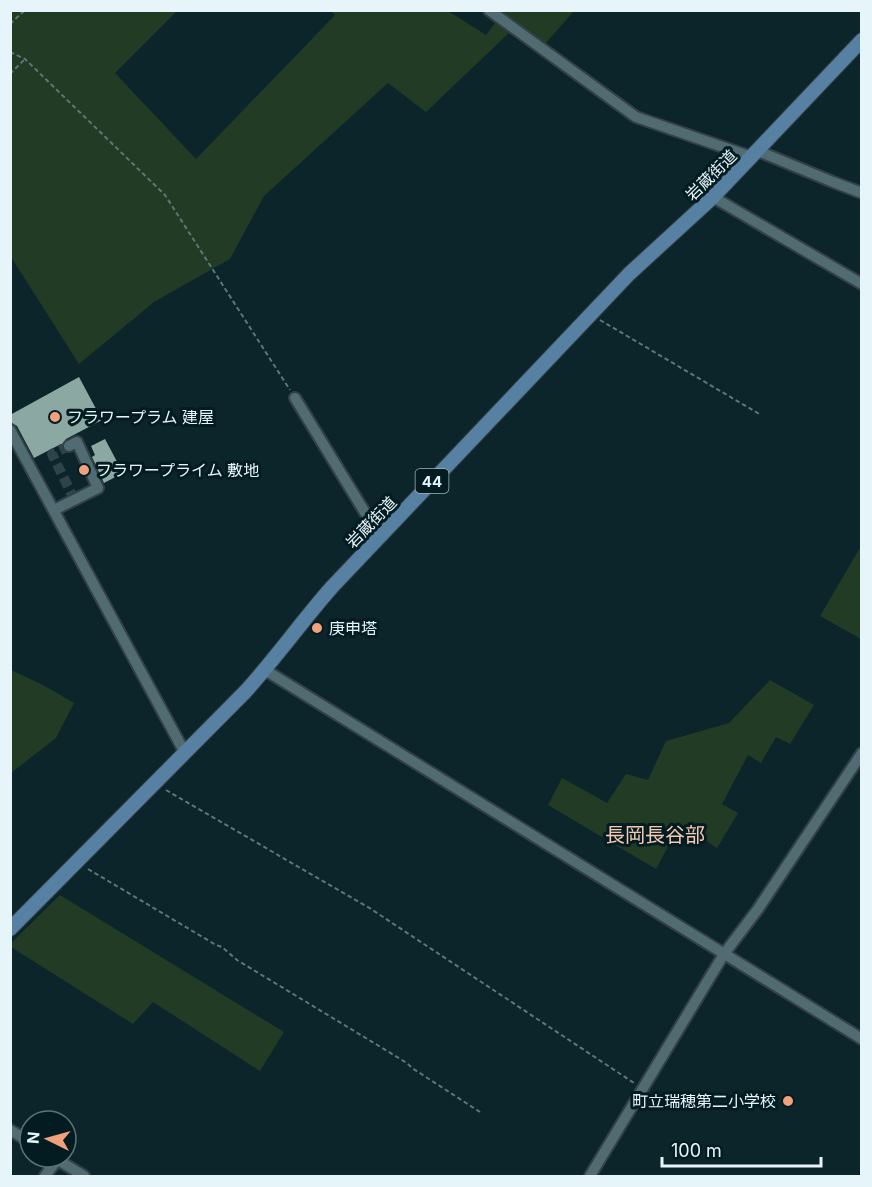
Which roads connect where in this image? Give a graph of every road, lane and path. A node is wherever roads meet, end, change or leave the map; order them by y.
1 (25, 10) edge
2 (489, 10) edge
3 (10, 24) edge
4 (861, 40) edge
5 (10, 52) edge
6 (25, 59) junction
7 (10, 74) edge
8 (755, 154) junction
9 (861, 193) edge
10 (713, 197) junction
11 (861, 284) edge
12 (591, 315) junction
13 (295, 398) joint
14 (761, 415) dead end
15 (10, 430) edge
16 (69, 446) dead end
17 (54, 510) junction
18 (380, 537) junction
19 (265, 670) junction
20 (185, 753) junction
21 (861, 753) edge
22 (154, 783) junction
23 (77, 862) junction
24 (10, 929) edge
25 (724, 954) junction
26 (861, 1039) edge
27 (644, 1089) junction
28 (480, 1112) dead end
29 (590, 1176) edge

1 - 3 path
2 - 8 street
4 - 8 main road, 岩蔵街道 / 44
5 - 6 path
6 - 7 path
6 - 13 path
8 - 9 street
8 - 10 main road, 岩蔵街道 / 44
10 - 11 street
10 - 12 main road, 岩蔵街道 / 44
12 - 14 path
12 - 18 main road, 岩蔵街道 / 44
13 - 18 street
15 - 17 street
16 - 17 street
17 - 20 street
18 - 19 main road, 岩蔵街道 / 44
19 - 20 main road, 岩蔵街道 / 44
19 - 25 street
20 - 22 main road, 岩蔵街道 / 44
21 - 25 street
22 - 23 main road, 岩蔵街道 / 44
22 - 27 path
23 - 24 main road, 岩蔵街道 / 44
23 - 28 path
25 - 26 street
25 - 27 street
27 - 29 street

